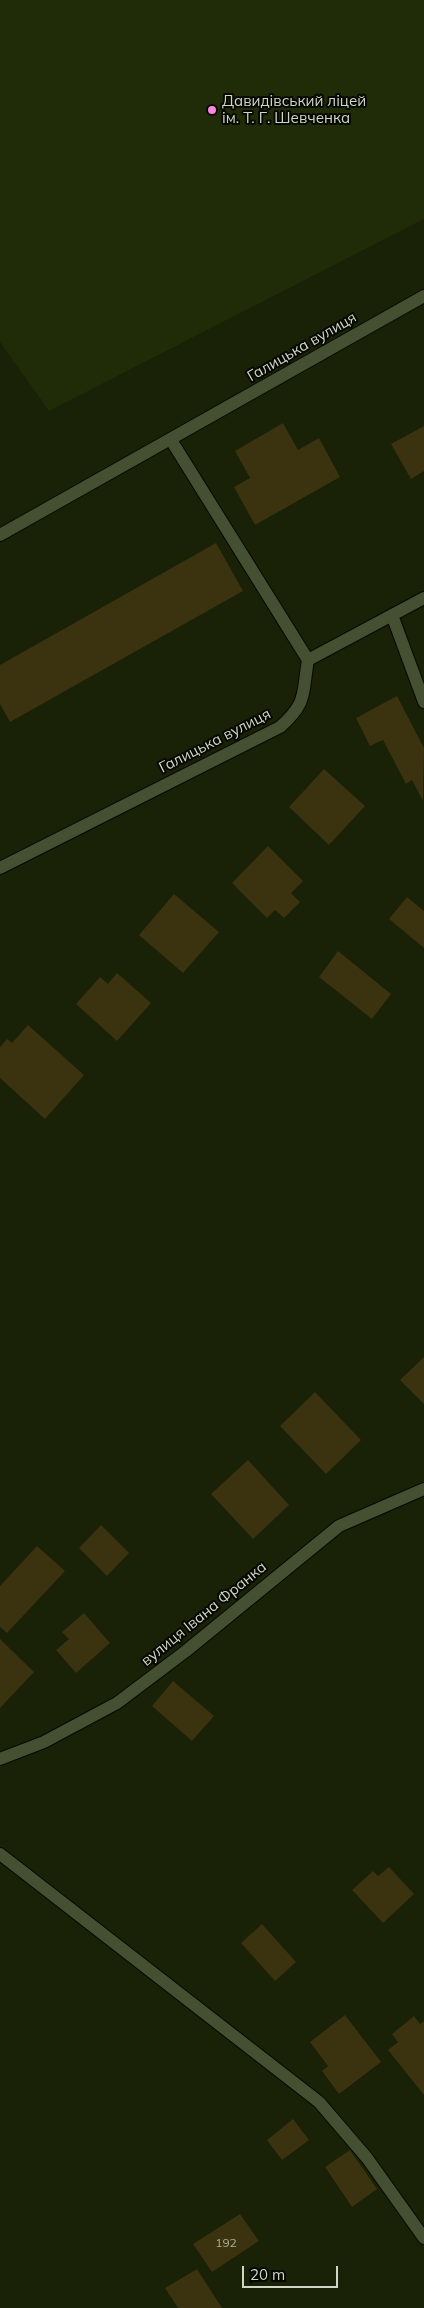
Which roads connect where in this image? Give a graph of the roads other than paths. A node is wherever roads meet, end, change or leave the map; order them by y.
1 (424, 296) edge
2 (171, 440) junction
3 (0, 536) edge
4 (424, 598) edge
5 (392, 615) junction
6 (308, 660) junction
7 (424, 702) edge
8 (0, 868) edge
9 (424, 1489) edge
10 (0, 1759) edge
11 (0, 1854) edge
12 (424, 2238) edge

1 - 2 street, Галицька вулиця
2 - 3 street, Галицька вулиця
2 - 6 street
4 - 5 street
5 - 6 street
5 - 7 street
6 - 8 street, Галицька вулиця
9 - 10 street, вулиця Івана Франка
11 - 12 street

